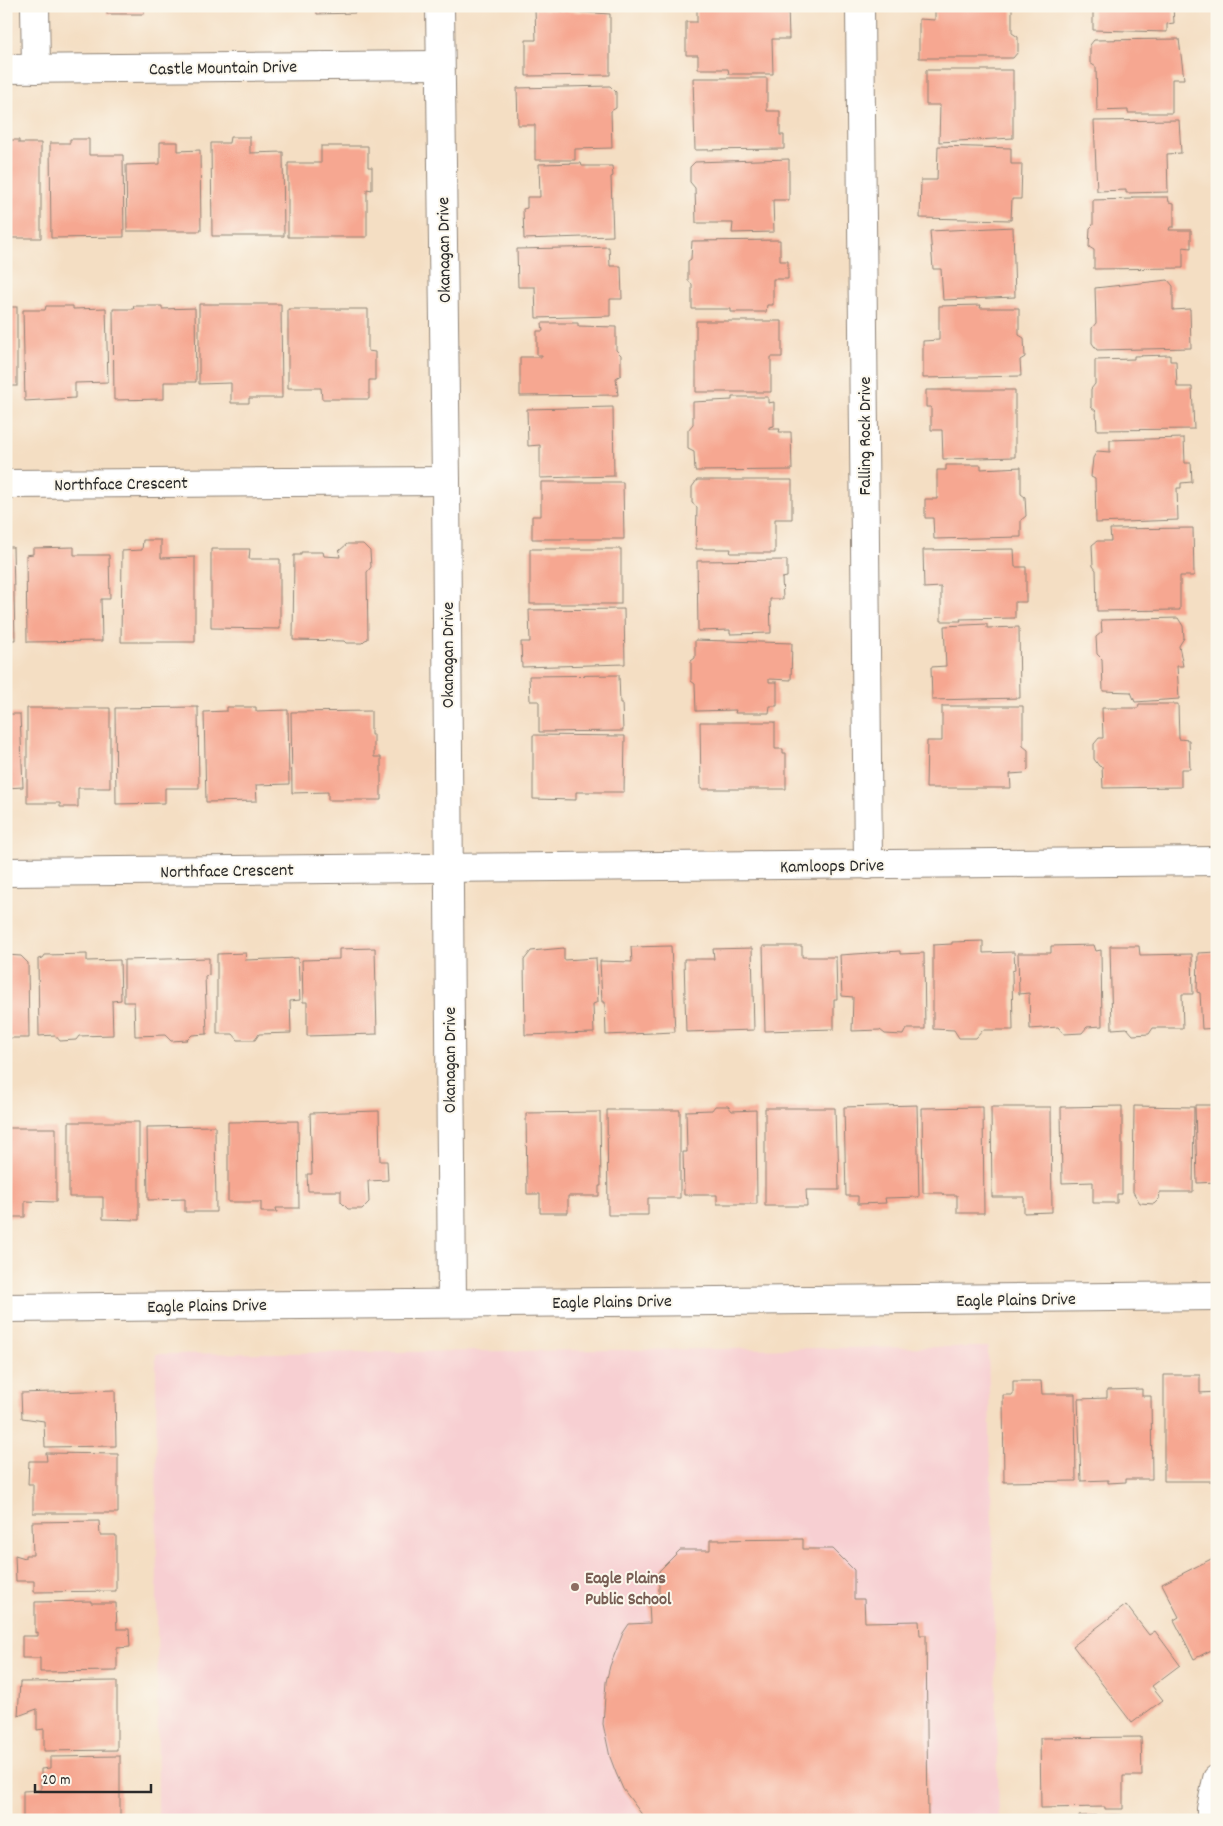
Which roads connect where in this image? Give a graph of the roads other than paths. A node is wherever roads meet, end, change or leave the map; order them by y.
1 (35, 6) edge
2 (440, 6) edge
3 (860, 6) edge
4 (440, 65) junction
5 (6, 69) edge
6 (36, 69) junction
7 (446, 480) junction
8 (6, 484) edge
9 (1217, 861) edge
10 (868, 865) junction
11 (448, 868) junction
12 (6, 872) edge
13 (1217, 1296) edge
14 (452, 1303) junction
15 (6, 1308) edge
16 (1217, 1779) edge
17 (1211, 1820) edge

1 - 6 street
2 - 4 street, Okanagan Drive
3 - 10 street, Falling Rock Drive
4 - 6 street, Castle Mountain Drive
4 - 7 street, Okanagan Drive
5 - 6 street, Castle Mountain Drive
7 - 8 street, Northface Crescent
7 - 11 street, Okanagan Drive
9 - 10 street, Kamloops Drive
10 - 11 street, Kamloops Drive
11 - 12 street, Northface Crescent
11 - 14 street, Okanagan Drive
13 - 14 street, Eagle Plains Drive
14 - 15 street, Eagle Plains Drive
16 - 17 street

